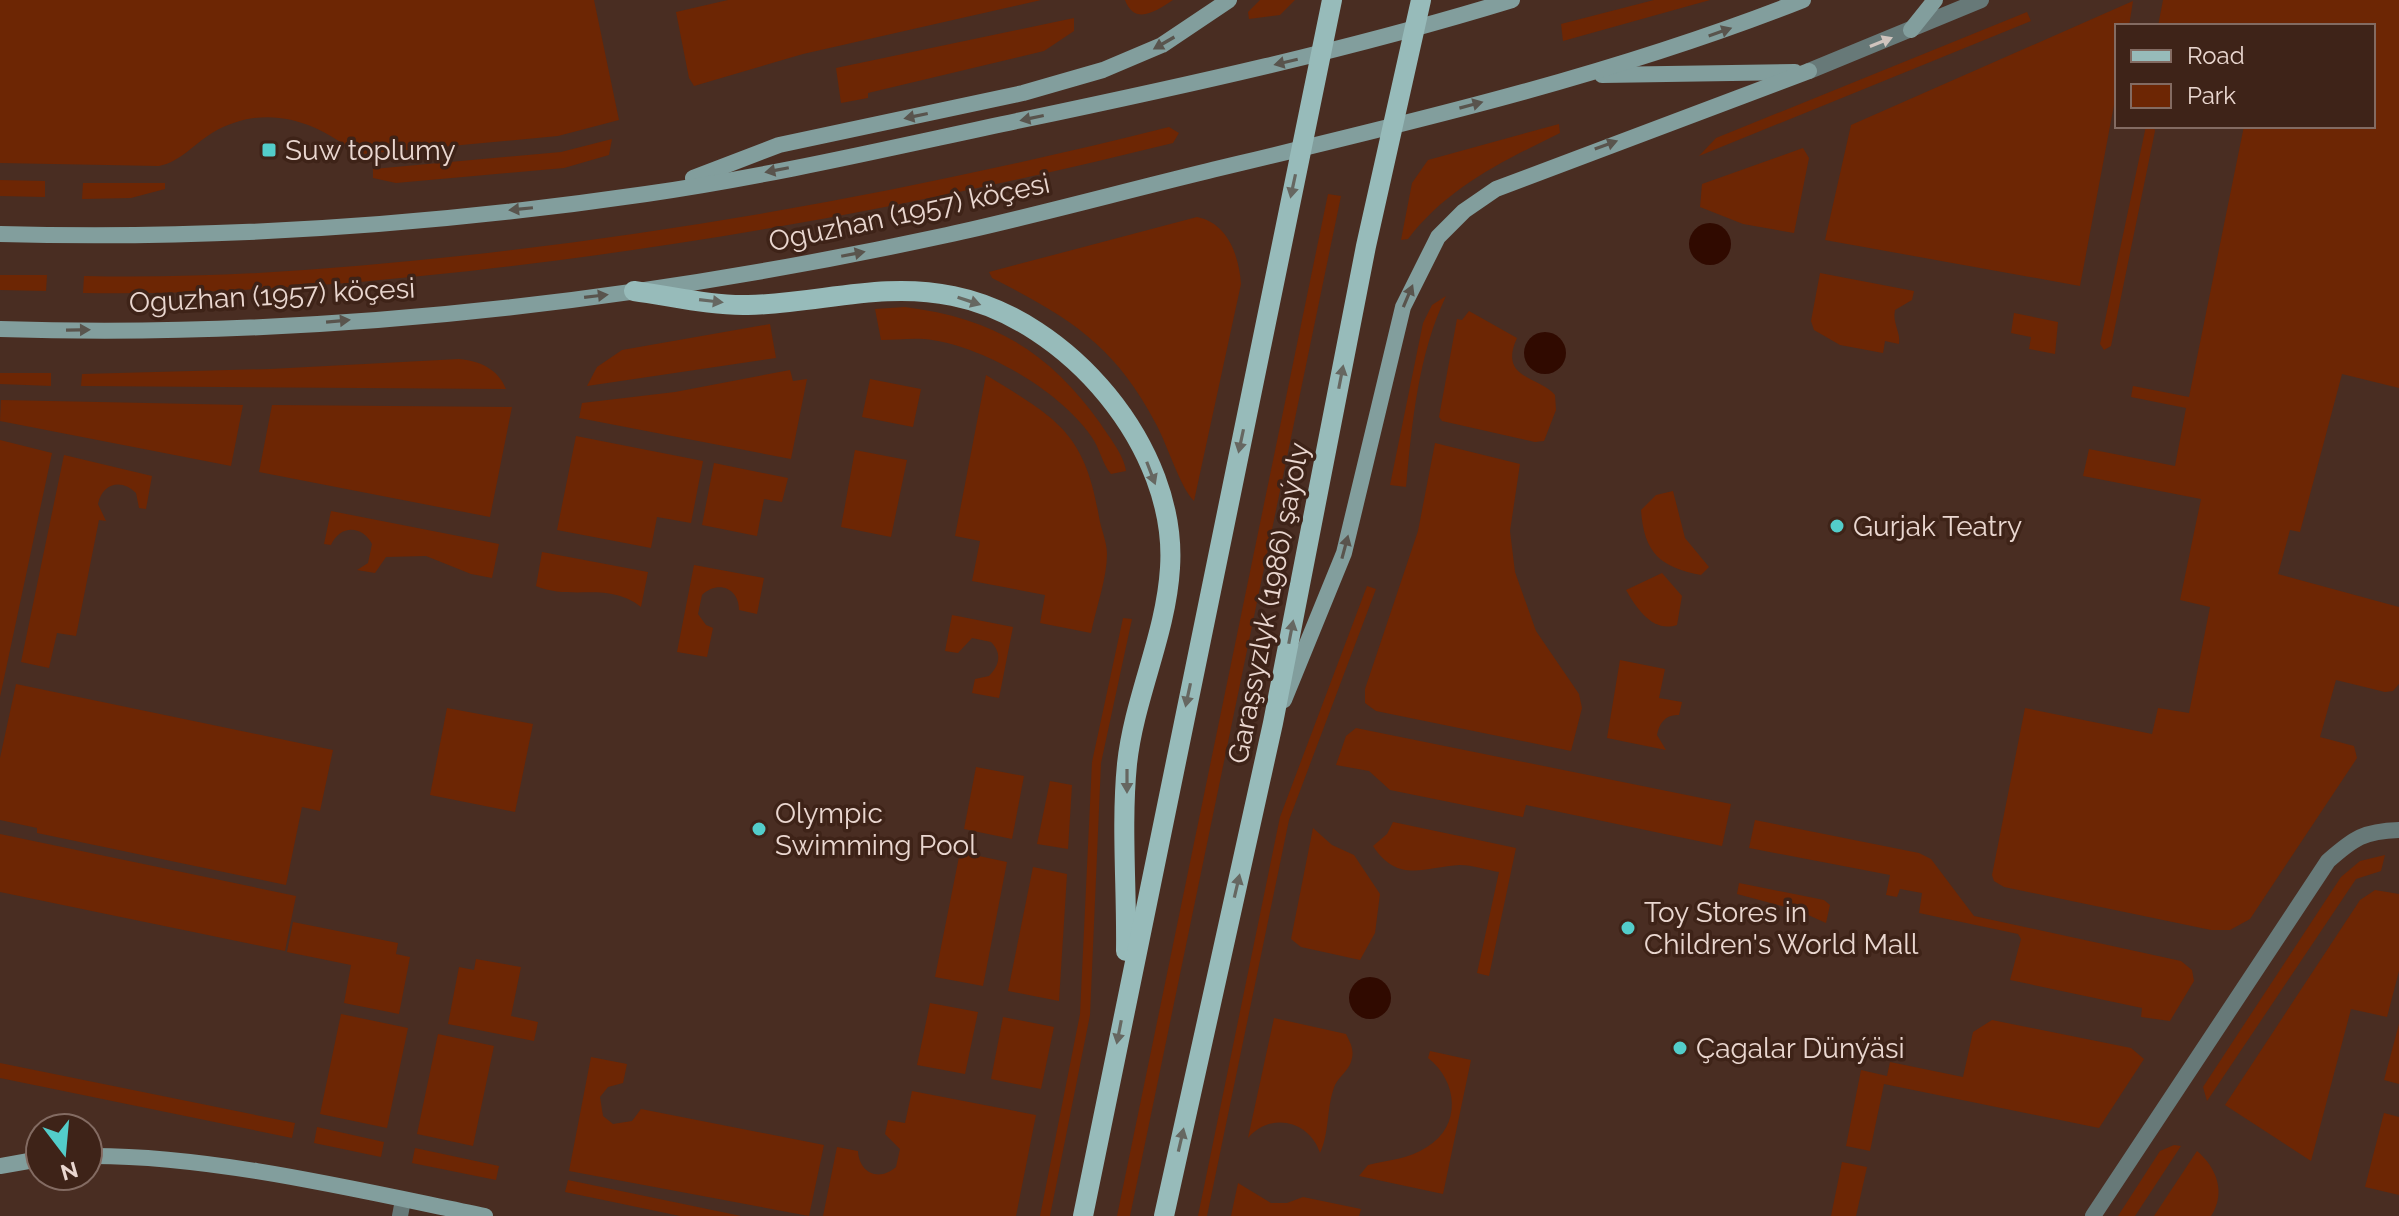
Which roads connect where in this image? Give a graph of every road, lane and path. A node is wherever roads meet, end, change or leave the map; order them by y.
1 (1229, 0) edge
2 (1332, 0) edge
3 (1421, 0) edge
4 (1512, 0) edge
5 (1803, 0) edge
6 (1935, 0) edge
7 (1981, 0) edge
8 (1416, 30) junction
9 (1911, 30) junction
10 (1320, 54) junction
11 (1809, 71) junction
12 (1582, 76) junction
13 (1395, 124) junction
14 (1301, 149) junction
15 (651, 193) junction
16 (0, 234) edge
17 (634, 291) junction
18 (0, 329) edge
19 (1273, 723) junction
20 (2399, 830) edge
21 (1126, 997) junction
22 (104, 1156) edge
23 (24, 1162) edge
24 (0, 1166) edge
25 (402, 1208) edge
26 (485, 1216) edge
27 (1083, 1216) edge
28 (1164, 1216) edge
29 (2093, 1216) edge

1 -> 15 main road
2 - 10 main road, Garaşsyzlyk (1986) şaýoly
3 - 8 main road, Garaşsyzlyk (1986) şaýoly
4 - 8 main road
12 -> 5 main road, Oguzhan (1957) köçesi
6 - 9 main road
7 - 9 street
8 - 10 main road
8 - 13 main road, Garaşsyzlyk (1986) şaýoly
11 -> 9 street
10 - 14 main road, Garaşsyzlyk (1986) şaýoly
10 -> 15 main road
11 - 12 main road
19 -> 11 main road
13 -> 12 main road, Oguzhan (1957) köçesi
13 - 14 main road, Oguzhan (1957) köçesi
19 -> 13 main road, Garaşsyzlyk (1986) şaýoly
17 -> 14 main road, Oguzhan (1957) köçesi
14 -> 21 main road, Garaşsyzlyk (1986) şaýoly
15 -> 16 main road
18 -> 17 main road, Oguzhan (1957) köçesi
17 -> 21 main road
28 -> 19 main road, Garaşsyzlyk (1986) şaýoly
20 - 29 street
21 -> 27 main road, Garaşsyzlyk (1986) şaýoly
22 - 25 main road
23 - 24 main road
25 - 26 main road

